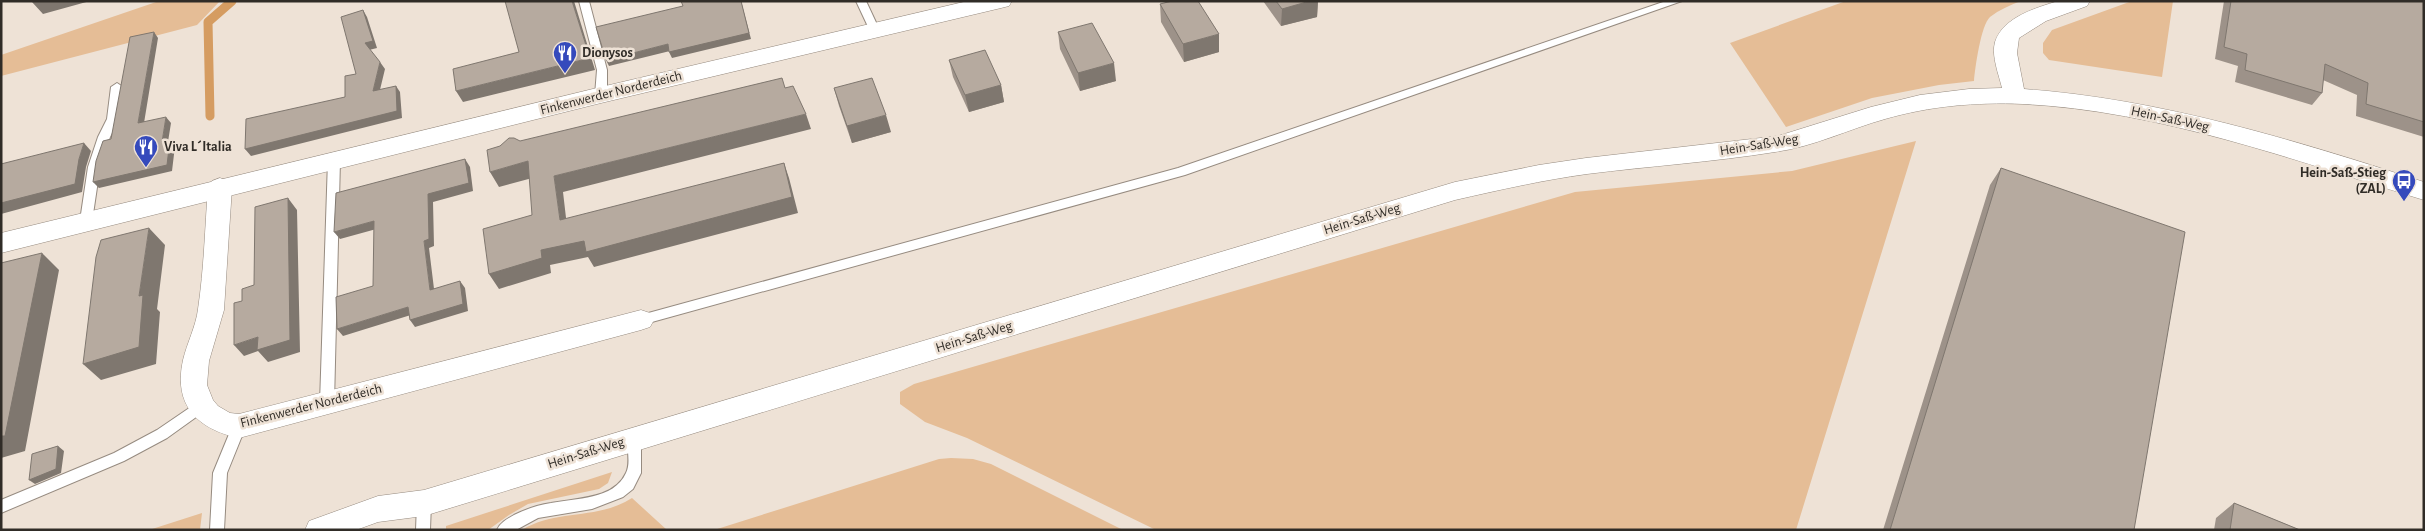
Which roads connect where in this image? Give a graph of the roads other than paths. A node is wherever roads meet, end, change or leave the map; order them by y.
1 (584, 1) edge
2 (861, 1) edge
3 (1001, 1) edge
4 (1677, 1) edge
5 (2080, 1) edge
6 (875, 31) junction
7 (117, 87) dead end
8 (601, 95) junction
9 (2015, 96) junction
10 (334, 160) junction
11 (220, 187) junction
12 (2424, 191) edge
13 (86, 221) junction
14 (1, 243) edge
15 (641, 320) joint
16 (327, 402) junction
17 (201, 406) junction
18 (238, 426) junction
19 (634, 439) junction
20 (1, 507) edge
21 (424, 516) edge
22 (217, 530) edge
23 (319, 530) edge
24 (504, 530) edge

1 - 8 lane
2 - 6 lane
3 - 6 street, Finkenwerder Norderdeich
4 - 15 lane
5 - 9 street
6 - 8 street, Finkenwerder Norderdeich
7 - 13 lane
8 - 10 street, Finkenwerder Norderdeich
9 - 12 street, Hein-Saß-Weg
9 - 19 street, Hein-Saß-Weg
10 - 11 street, Finkenwerder Norderdeich
10 - 16 lane
11 - 13 street, Finkenwerder Norderdeich
11 - 17 street
13 - 14 street, Finkenwerder Norderdeich
15 - 16 street, Finkenwerder Norderdeich
16 - 18 street, Finkenwerder Norderdeich
17 - 18 street, Finkenwerder Norderdeich
17 - 20 lane
18 - 22 lane
19 - 21 street, Hein-Saß-Weg
19 - 24 lane
21 - 23 street, Hein-Saß-Weg

